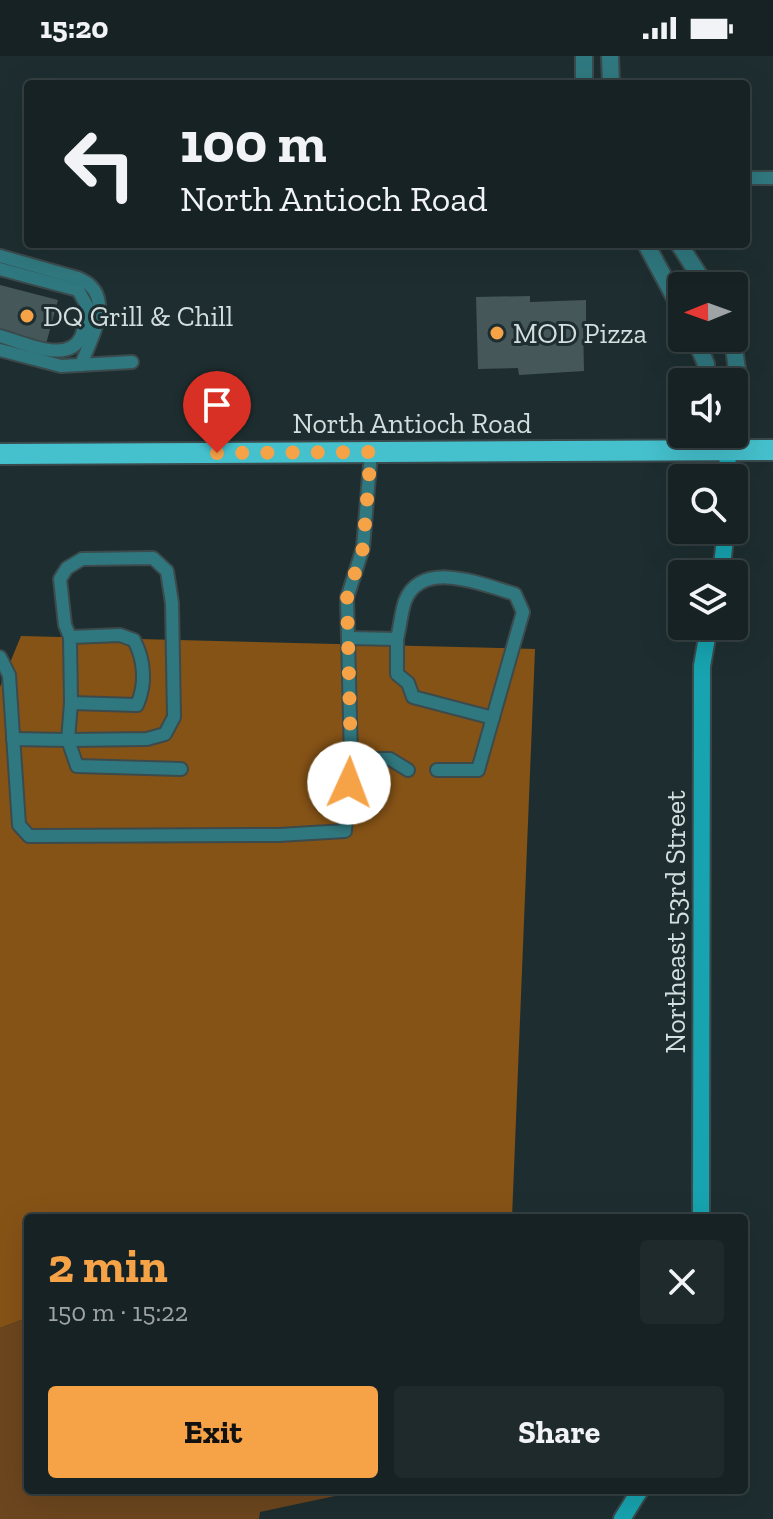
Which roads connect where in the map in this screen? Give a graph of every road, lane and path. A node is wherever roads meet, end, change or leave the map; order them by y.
1 (584, 56) edge
2 (610, 56) edge
3 (584, 80) edge
4 (611, 80) edge
5 (750, 178) edge
6 (773, 178) edge
7 (648, 248) edge
8 (682, 248) edge
9 (0, 256) edge
10 (0, 269) edge
11 (697, 272) edge
12 (668, 285) edge
13 (0, 336) edge
14 (0, 350) edge
15 (132, 362) dead end
16 (81, 365) junction
17 (668, 440) edge
18 (748, 443) edge
19 (773, 450) edge
20 (371, 452) junction
21 (0, 454) edge
22 (70, 637) junction
23 (348, 638) junction
24 (397, 639) junction
25 (707, 640) edge
26 (0, 657) edge
27 (71, 703) junction
28 (493, 718) junction
29 (13, 739) junction
30 (68, 740) junction
31 (351, 759) junction
32 (181, 769) dead end
33 (408, 770) dead end
34 (437, 770) dead end
35 (701, 1214) edge
36 (638, 1494) edge
37 (622, 1519) edge

1 - 3 street
2 - 4 street
5 - 6 lane
7 - 12 street
8 - 11 street
9 - 16 lane
10 - 13 lane
14 - 16 lane
15 - 16 lane
17 - 20 main road, North Antioch Road
18 - 19 main road, North Antioch Road
20 - 21 main road, North Antioch Road
20 - 23 lane
22 - 27 lane
22 - 27 lane
22 - 30 lane
23 - 24 lane
23 - 31 lane
24 - 28 lane
24 - 28 lane
25 - 35 street, Northeast 53rd Street
26 - 29 lane
27 - 30 lane
28 - 34 lane
29 - 30 lane
29 - 31 lane
30 - 32 lane
31 - 33 lane
36 - 37 street

